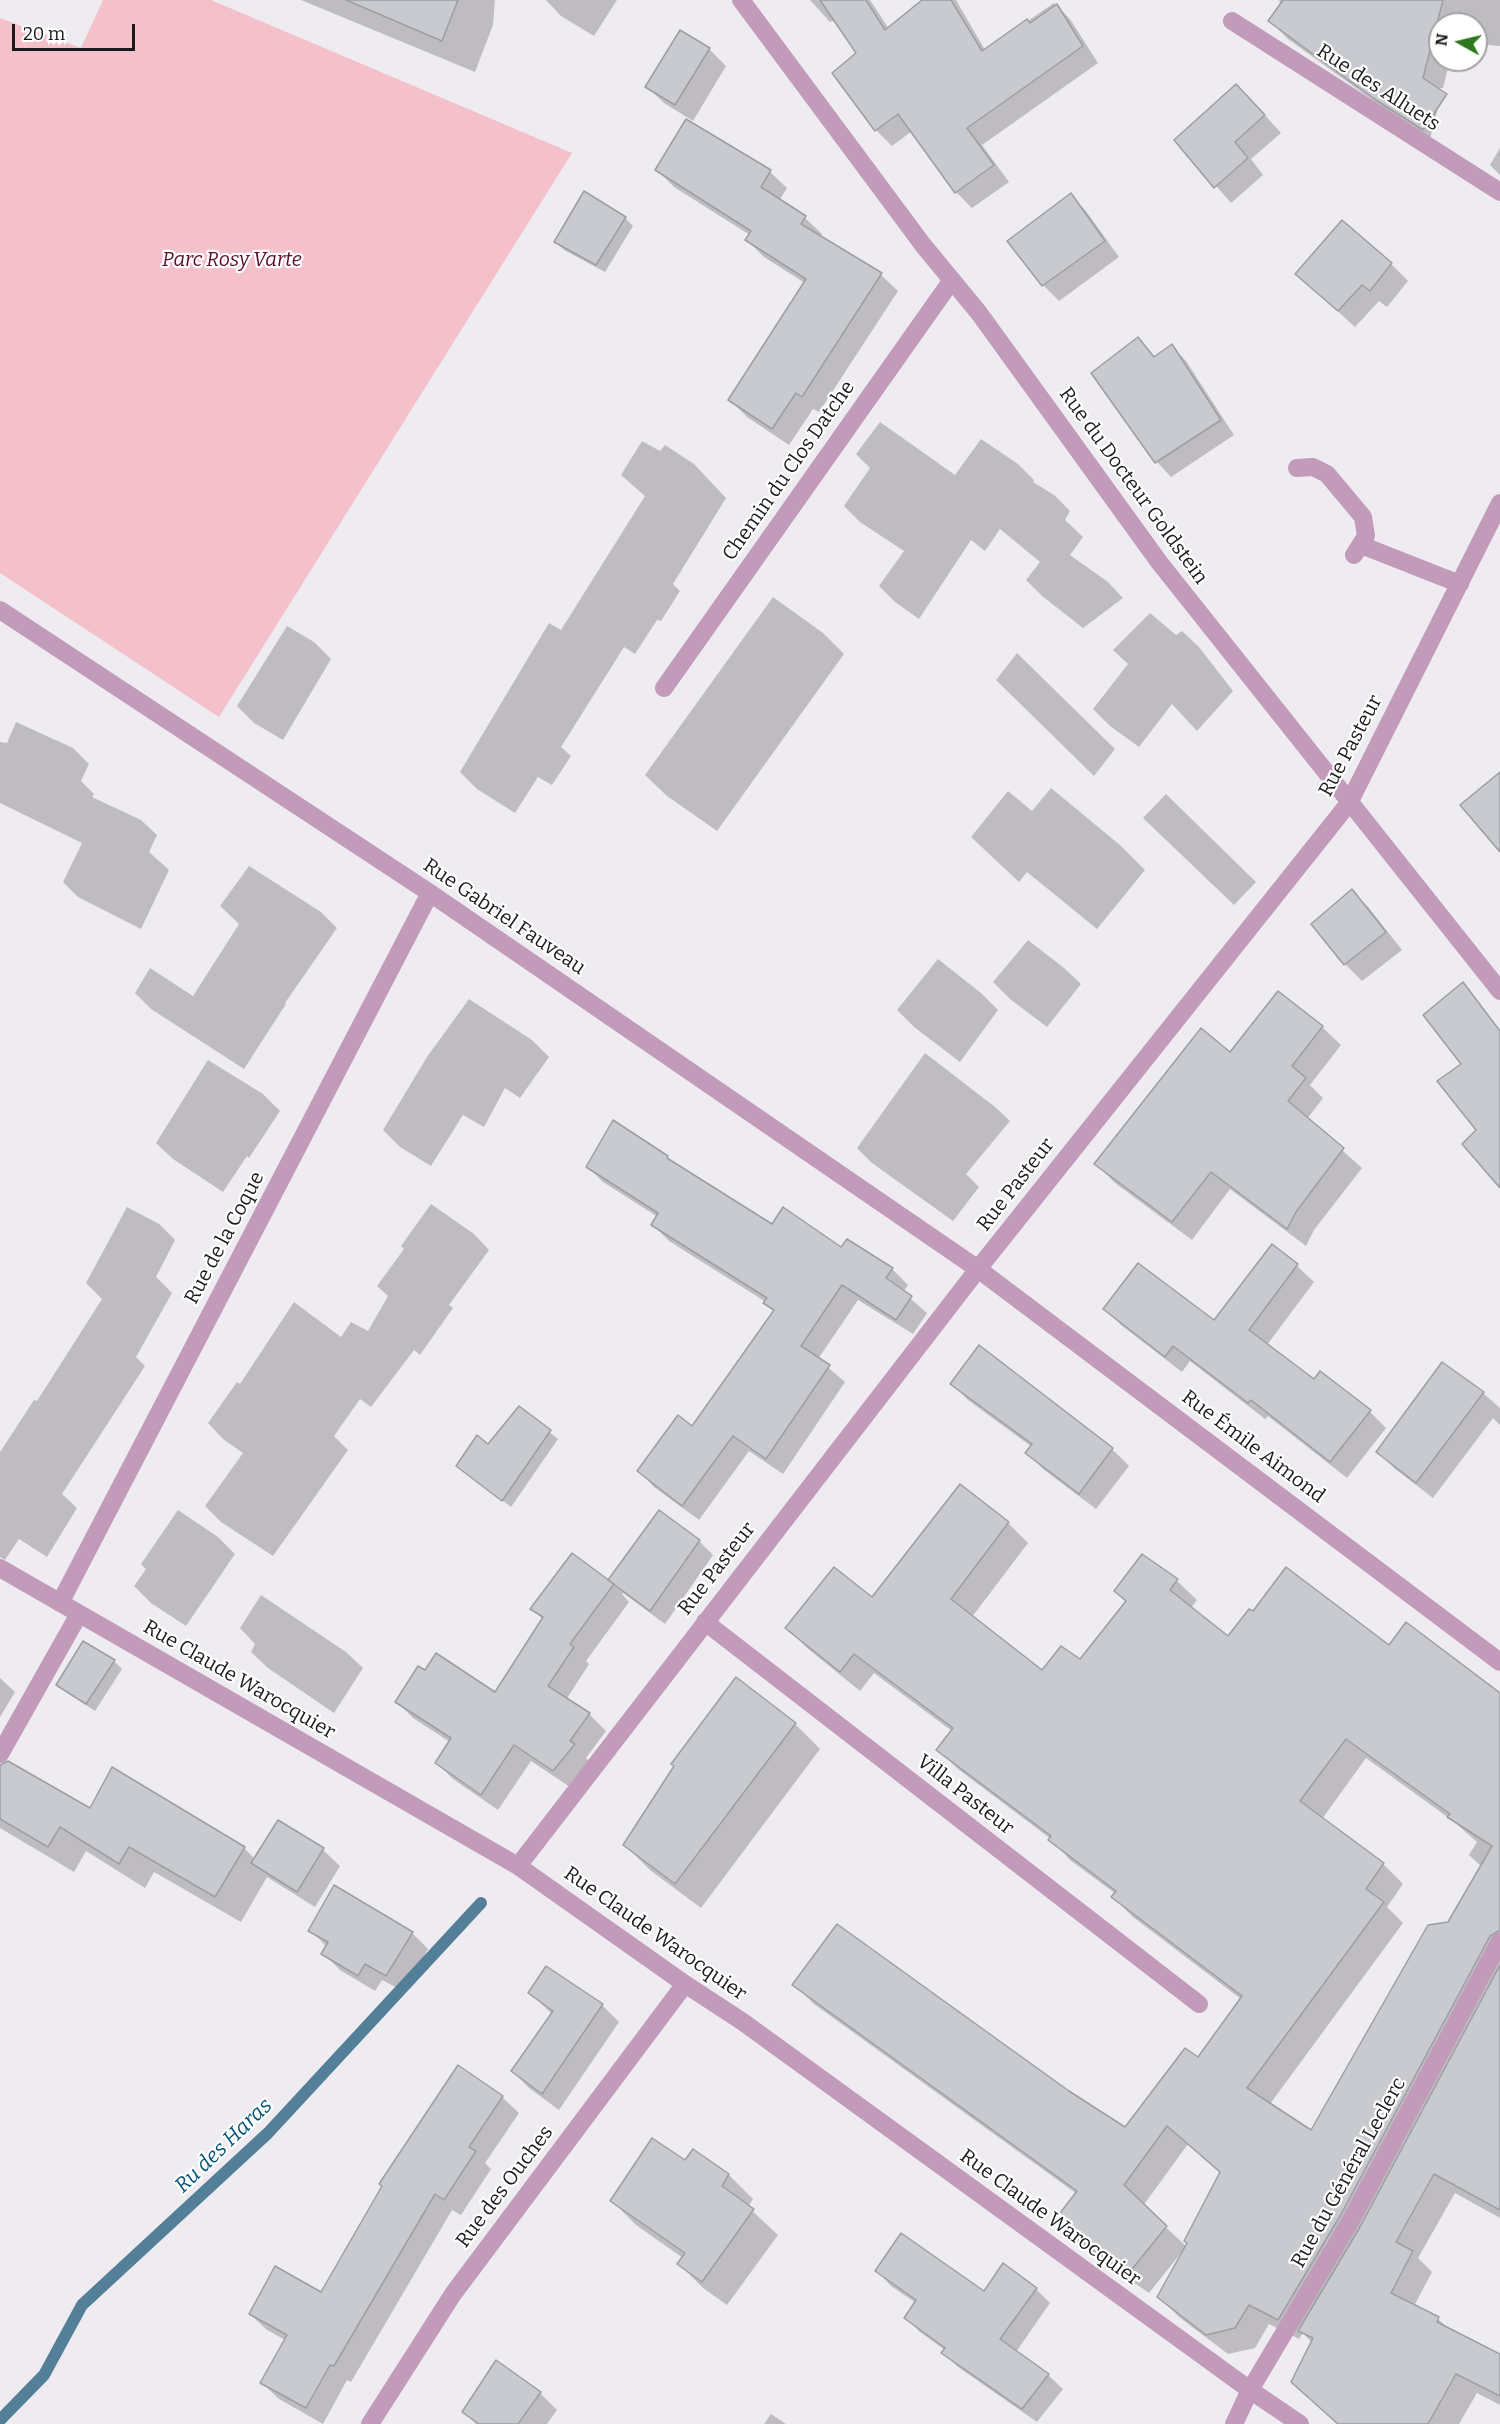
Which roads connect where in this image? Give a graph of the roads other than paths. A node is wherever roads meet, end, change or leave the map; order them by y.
1 (741, 0) edge
2 (1232, 21) dead end
3 (1500, 192) edge
4 (952, 279) junction
5 (1297, 468) dead end
6 (1500, 503) edge
7 (1460, 584) junction
8 (0, 610) edge
9 (664, 688) dead end
10 (1349, 803) junction
11 (430, 893) junction
12 (1500, 991) edge
13 (978, 1269) junction
14 (0, 1568) edge
15 (60, 1603) junction
16 (80, 1614) junction
17 (705, 1622) junction
18 (1500, 1662) edge
19 (0, 1754) edge
20 (518, 1866) junction
21 (1500, 1941) edge
22 (685, 1984) junction
23 (1198, 2004) dead end
24 (1250, 2390) junction
25 (370, 2424) edge
26 (1234, 2424) edge
27 (1300, 2424) edge

1 - 4 street, Rue du Docteur Goldstein
2 - 3 street, Rue des Alluets
4 - 9 street, Chemin du Clos Datche
4 - 10 street, Rue du Docteur Goldstein
5 - 7 street
6 - 7 street, Rue Pasteur
7 - 10 street, Rue Pasteur
8 - 11 street, Rue Gabriel Fauveau
10 - 12 street, Rue du Docteur Goldstein
10 - 13 street, Rue Pasteur
11 - 13 street, Rue Gabriel Fauveau
11 - 15 street, Rue de la Coque
13 - 17 street, Rue Pasteur
13 - 18 street, Rue Émile Aimond
14 - 15 street, Rue Claude Warocquier
15 - 16 street, Rue Claude Warocquier
16 - 19 street
16 - 20 street, Rue Claude Warocquier
17 - 20 street, Rue Pasteur
17 - 23 street, Villa Pasteur
20 - 22 street, Rue Claude Warocquier
21 - 24 street, Rue du Général Leclerc
22 - 24 street, Rue Claude Warocquier
22 - 25 street, Rue des Ouches
24 - 26 street, Rue du Général Leclerc
24 - 27 street, Rue Claude Warocquier

